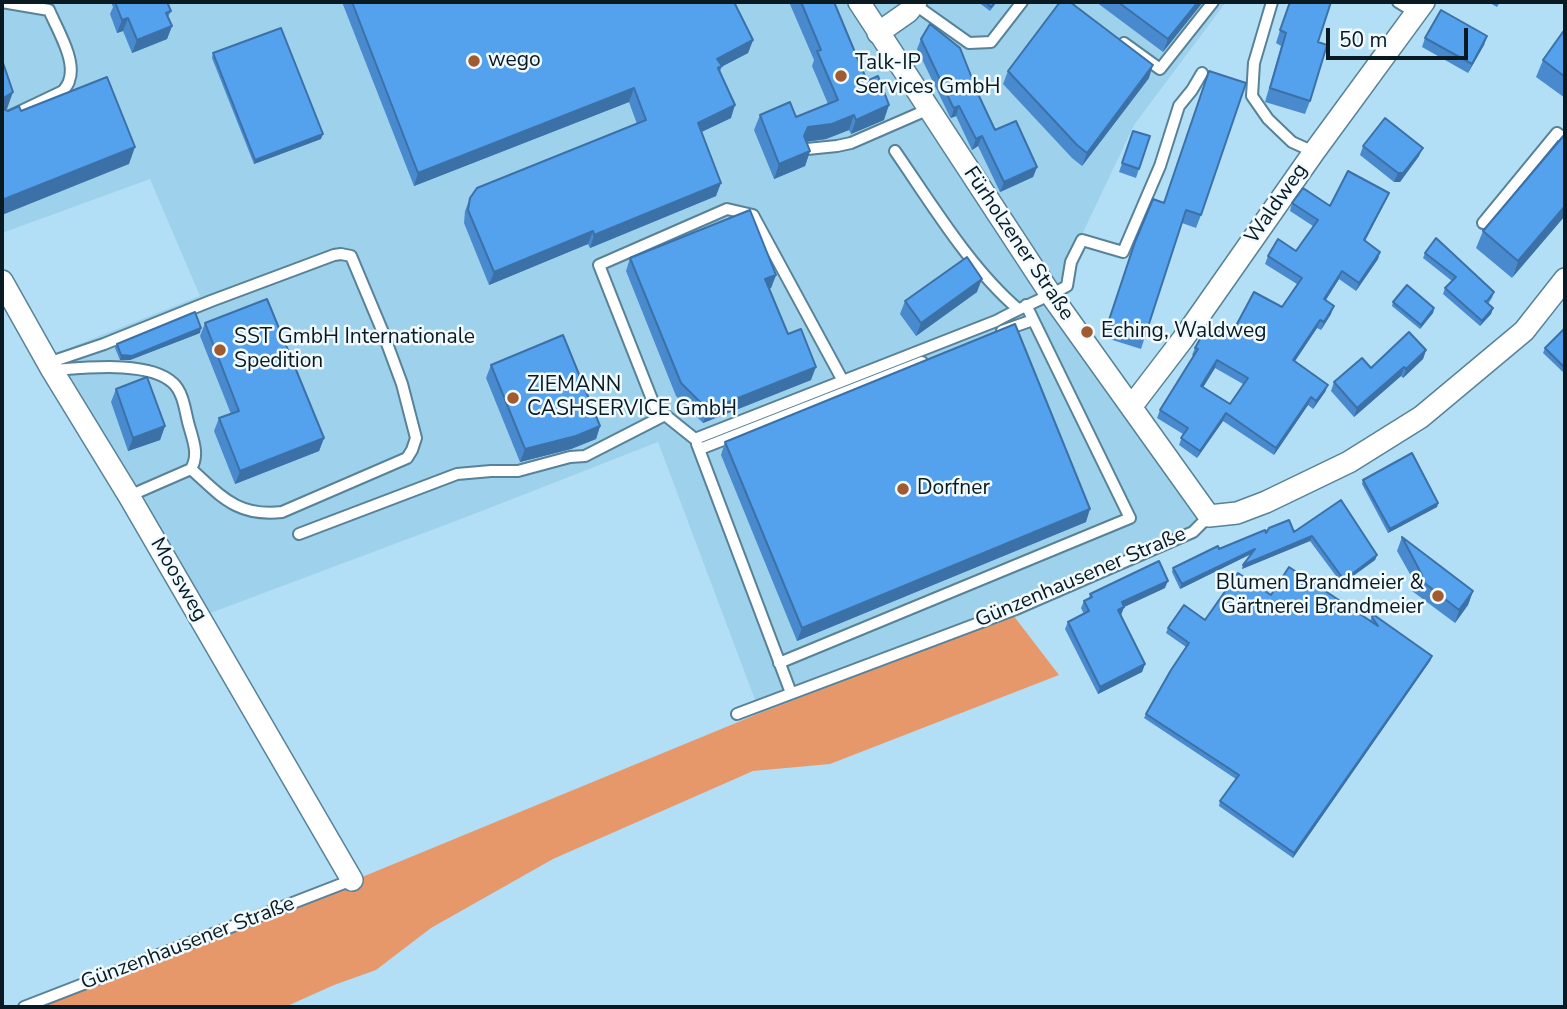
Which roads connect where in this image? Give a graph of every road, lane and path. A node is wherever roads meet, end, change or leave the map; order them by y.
1 (2, 2) edge
2 (859, 2) edge
3 (1021, 2) edge
4 (1213, 2) edge
5 (1272, 2) edge
6 (1398, 2) edge
7 (915, 3) edge
8 (1420, 8) edge
9 (878, 33) junction
10 (1119, 39) edge
11 (1202, 74) dead end
12 (929, 109) junction
13 (2, 120) edge
14 (1565, 139) edge
15 (807, 149) edge
16 (895, 151) dead end
17 (1314, 152) junction
18 (1483, 223) dead end
19 (1565, 279) edge
20 (2, 281) edge
21 (1051, 295) junction
22 (1022, 307) junction
23 (1033, 320) junction
24 (50, 366) junction
25 (843, 381) junction
26 (1131, 407) junction
27 (665, 415) junction
28 (697, 444) junction
29 (191, 469) junction
30 (130, 496) junction
31 (1209, 516) junction
32 (299, 534) dead end
33 (779, 663) junction
34 (790, 693) junction
35 (737, 714) dead end
36 (352, 880) joint
37 (24, 1007) edge

1 - 13 lane
2 - 9 street, Fürholzener Straße
3 - 7 lane
4 - 10 lane
5 - 17 lane
6 - 8 lane
7 - 9 street
8 - 17 street, Waldweg
9 - 12 street, Fürholzener Straße
11 - 21 lane
12 - 15 lane
12 - 21 street, Fürholzener Straße
14 - 18 lane
16 - 22 lane
17 - 26 street, Waldweg
19 - 31 street, Günzenhausener Straße
20 - 24 street, Moosweg
21 - 22 lane
21 - 26 street, Fürholzener Straße
22 - 23 lane
22 - 25 lane
23 - 28 lane
23 - 33 lane
24 - 29 lane
24 - 29 lane
24 - 30 street, Moosweg
25 - 27 lane
25 - 28 lane
26 - 31 street, Fürholzener Straße
27 - 28 lane
27 - 32 lane
28 - 33 lane
29 - 30 lane
30 - 36 street, Moosweg
31 - 34 lane, Günzenhausener Straße
33 - 34 lane
34 - 35 lane, Günzenhausener Straße
36 - 37 lane, Günzenhausener Straße

